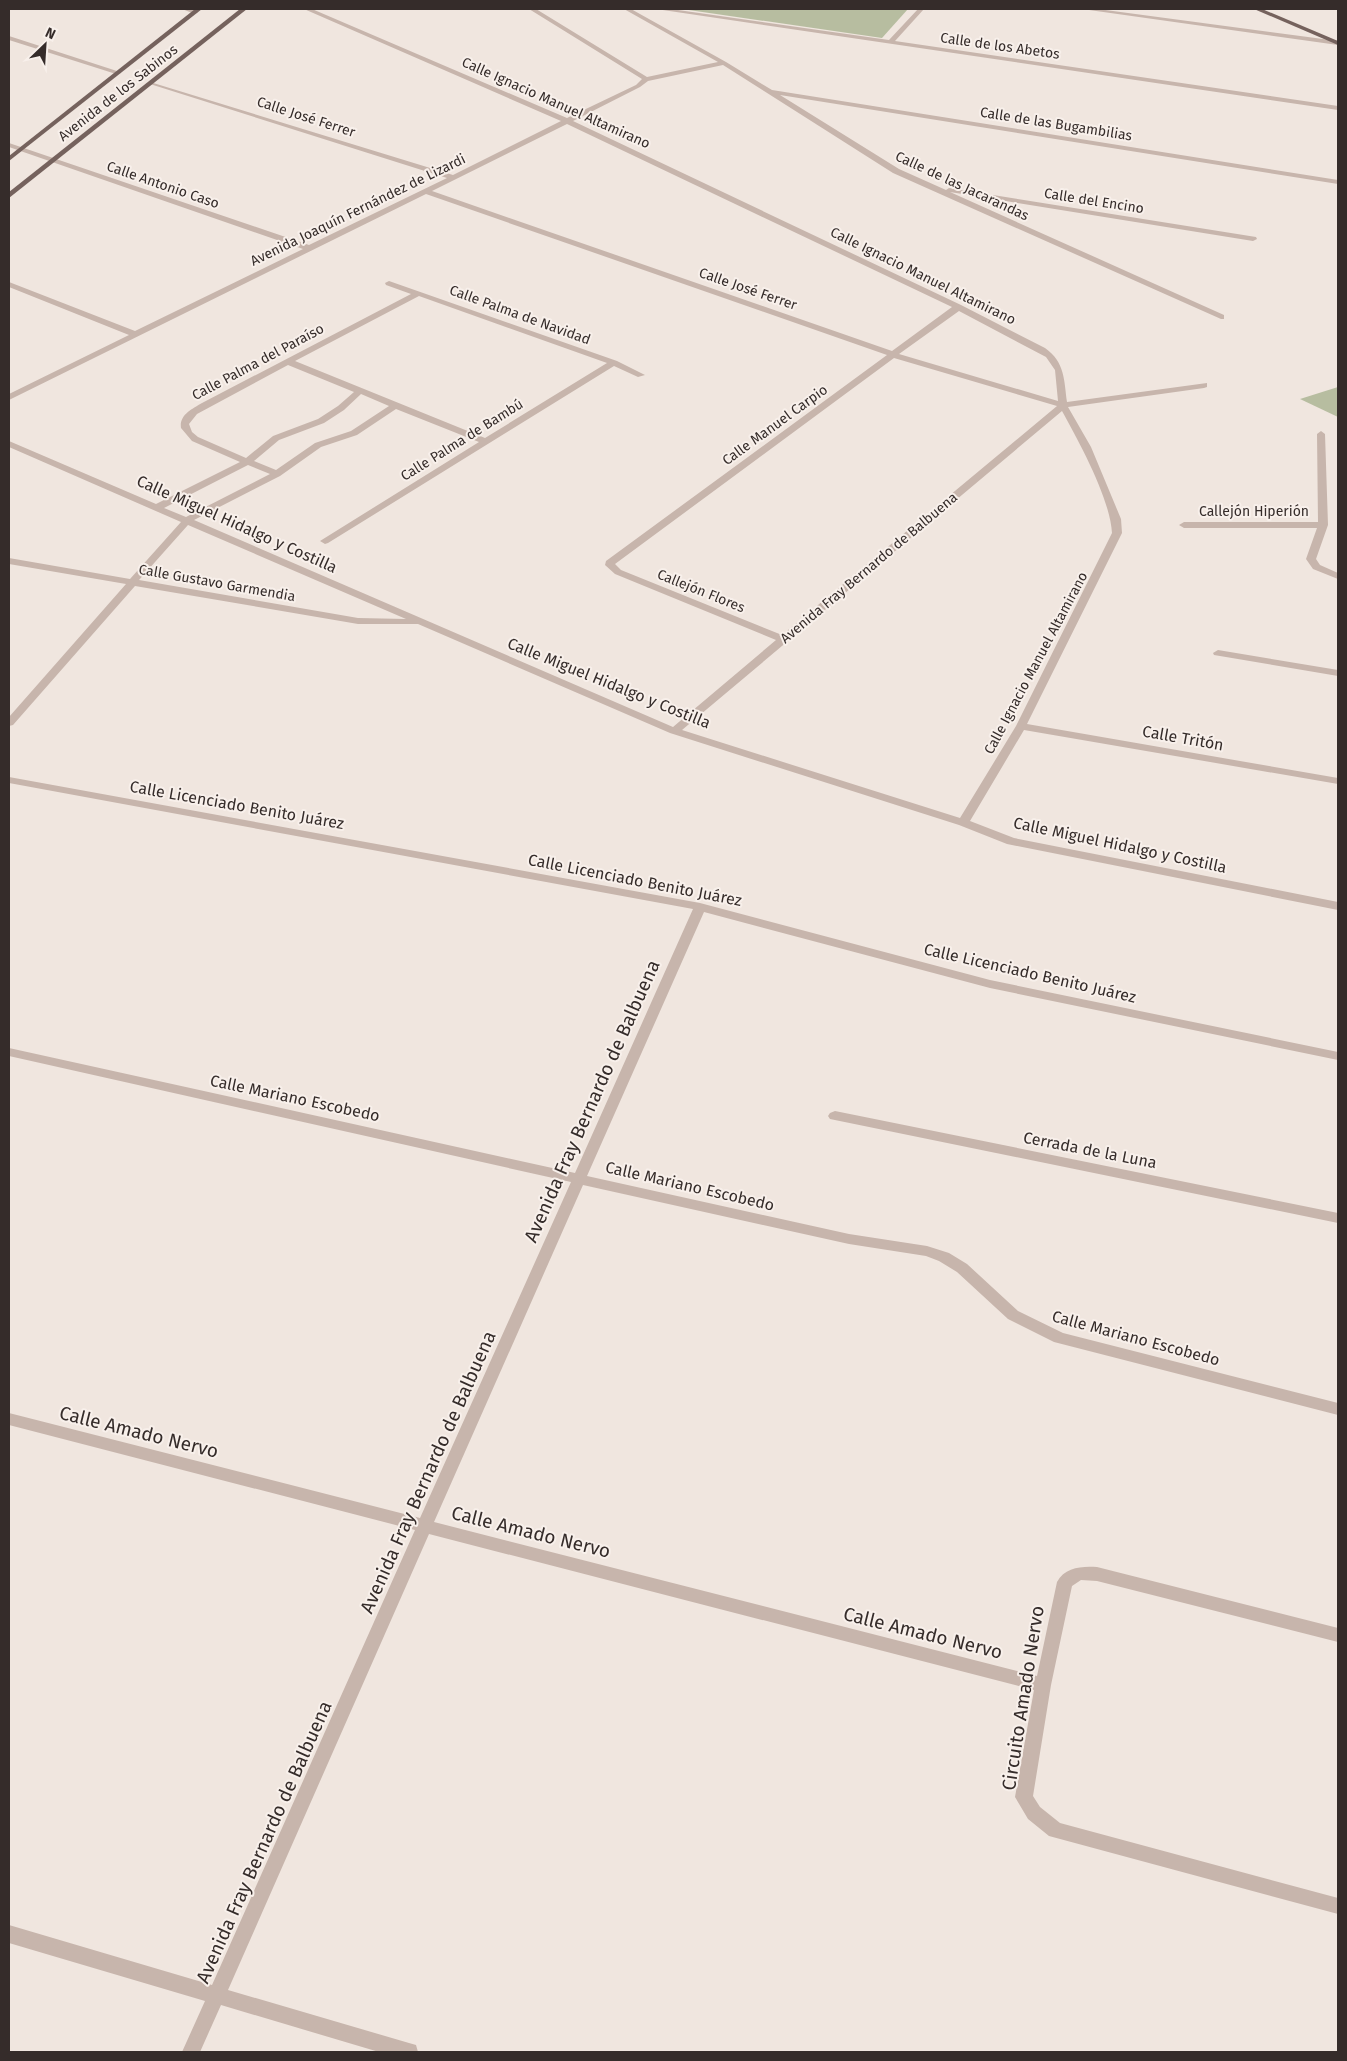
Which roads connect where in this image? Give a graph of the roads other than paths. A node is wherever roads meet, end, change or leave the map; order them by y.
1 (185, 9) edge
2 (244, 9) edge
3 (307, 9) edge
4 (532, 9) edge
5 (627, 9) edge
6 (659, 9) edge
7 (921, 9) edge
8 (1085, 9) edge
9 (1257, 9) edge
10 (197, 10) edge
11 (9, 38) edge
12 (890, 43) junction
13 (1338, 43) edge
14 (724, 63) junction
15 (118, 73) junction
16 (646, 79) junction
17 (152, 82) junction
18 (769, 91) junction
19 (1338, 108) edge
20 (567, 121) junction
21 (9, 145) edge
22 (21, 150) junction
23 (9, 159) edge
24 (53, 160) junction
25 (452, 178) junction
26 (1338, 182) edge
27 (932, 187) junction
28 (425, 191) junction
29 (9, 196) edge
30 (1253, 240) dead end
31 (309, 248) junction
32 (390, 283) dead end
33 (9, 284) edge
34 (419, 293) junction
35 (958, 307) junction
36 (1221, 317) dead end
37 (135, 334) junction
38 (894, 355) junction
39 (289, 362) junction
40 (614, 363) junction
41 (641, 375) dead end
42 (1204, 385) dead end
43 (360, 391) junction
44 (9, 396) edge
45 (396, 405) junction
46 (1064, 405) junction
47 (1321, 434) dead end
48 (486, 442) junction
49 (9, 444) edge
50 (248, 461) junction
51 (277, 474) junction
52 (158, 507) junction
53 (187, 520) junction
54 (1184, 525) dead end
55 (1324, 526) junction
56 (325, 541) dead end
57 (9, 561) edge
58 (610, 565) joint
59 (1338, 576) edge
60 (132, 583) junction
61 (421, 622) junction
62 (783, 639) junction
63 (1218, 653) dead end
64 (1338, 673) edge
65 (9, 723) edge
66 (1021, 726) junction
67 (674, 731) junction
68 (9, 780) edge
69 (1338, 781) edge
70 (963, 823) junction
71 (1338, 906) edge
72 (700, 907) junction
73 (9, 1052) edge
74 (1338, 1056) edge
75 (835, 1116) dead end
76 (580, 1179) junction
77 (1338, 1218) edge
78 (1338, 1409) edge
79 (9, 1419) edge
80 (426, 1526) junction
81 (1338, 1635) edge
82 (1043, 1685) junction
83 (1338, 1906) edge
84 (9, 1934) edge
85 (218, 1996) junction
86 (192, 2052) edge
87 (409, 2052) edge

1 - 10 street
2 - 17 main road, Avenida de los Sabinos
3 - 20 street, Calle Ignacio Manuel Altamirano
4 - 16 street
5 - 14 street, Calle de las Jacarandas
6 - 12 street, Calle de los Abetos
7 - 12 street
8 - 13 street
9 - 13 main road
10 - 15 main road, Avenida de los Sabinos
11 - 15 street
12 - 19 street, Calle de los Abetos
14 - 16 street, Avenida Joaquín Fernández de Lizardi
14 - 18 street, Calle de las Jacarandas
15 - 22 main road, Avenida de los Sabinos
16 - 20 street, Avenida Joaquín Fernández de Lizardi
17 - 24 main road, Avenida de los Sabinos
17 - 25 street, Calle José Ferrer
18 - 26 street, Calle de las Bugambilias
18 - 27 street, Calle de las Jacarandas
20 - 25 street, Avenida Joaquín Fernández de Lizardi
20 - 35 street, Calle Ignacio Manuel Altamirano
21 - 22 street, Calle Antonio Caso
22 - 23 main road, Avenida de los Sabinos
22 - 24 street, Calle Antonio Caso
24 - 29 main road, Avenida de los Sabinos
24 - 31 street, Calle Antonio Caso
25 - 28 street, Avenida Joaquín Fernández de Lizardi
27 - 30 street, Calle del Encino
27 - 36 street, Calle de las Jacarandas
28 - 31 street, Avenida Joaquín Fernández de Lizardi
28 - 38 street, Calle José Ferrer
31 - 37 street, Avenida Joaquín Fernández de Lizardi
32 - 34 street, Calle Palma de Navidad
33 - 37 street
34 - 39 street, Calle Palma del Paraíso
34 - 40 street, Calle Palma de Navidad
35 - 38 street, Calle Manuel Carpio
35 - 46 street, Calle Ignacio Manuel Altamirano
37 - 44 street, Avenida Joaquín Fernández de Lizardi
38 - 46 street, Calle José Ferrer
38 - 58 street, Calle Manuel Carpio
39 - 43 street
39 - 50 street, Calle Palma del Paraíso
40 - 41 street, Calle Palma de Navidad
40 - 48 street, Calle Palma de Bambú
42 - 46 street
43 - 45 street
43 - 50 street
45 - 48 street
45 - 51 street
46 - 62 street, Avenida Fray Bernardo de Balbuena
46 - 66 street, Calle Ignacio Manuel Altamirano
47 - 55 street
48 - 56 street, Calle Palma de Bambú
49 - 52 street, Calle Miguel Hidalgo y Costilla
50 - 51 street, Calle Palma del Paraíso
50 - 52 street
51 - 53 street
52 - 53 street, Calle Miguel Hidalgo y Costilla
53 - 60 street
53 - 61 street, Calle Miguel Hidalgo y Costilla
54 - 55 street, Callejón Hiperión
55 - 59 street
57 - 60 street, Calle Gustavo Garmendia
58 - 62 street, Callejón Flores
60 - 61 street, Calle Gustavo Garmendia
60 - 65 street
61 - 67 street, Calle Miguel Hidalgo y Costilla
62 - 67 street, Avenida Fray Bernardo de Balbuena
63 - 64 street
66 - 69 street, Calle Tritón
66 - 70 street, Calle Ignacio Manuel Altamirano
67 - 70 street, Calle Miguel Hidalgo y Costilla
68 - 72 street, Calle Licenciado Benito Juárez
70 - 71 street, Calle Miguel Hidalgo y Costilla
72 - 74 street, Calle Licenciado Benito Juárez
72 - 76 street, Avenida Fray Bernardo de Balbuena
73 - 76 street, Calle Mariano Escobedo
75 - 77 street, Cerrada de la Luna
76 - 78 street, Calle Mariano Escobedo
76 - 80 street, Avenida Fray Bernardo de Balbuena
79 - 80 street, Calle Amado Nervo
80 - 82 street, Calle Amado Nervo
80 - 85 street, Avenida Fray Bernardo de Balbuena
81 - 82 street, Circuito Amado Nervo
82 - 83 street, Circuito Amado Nervo
84 - 85 street
85 - 86 street, Avenida Fray Bernardo de Balbuena
85 - 87 street

